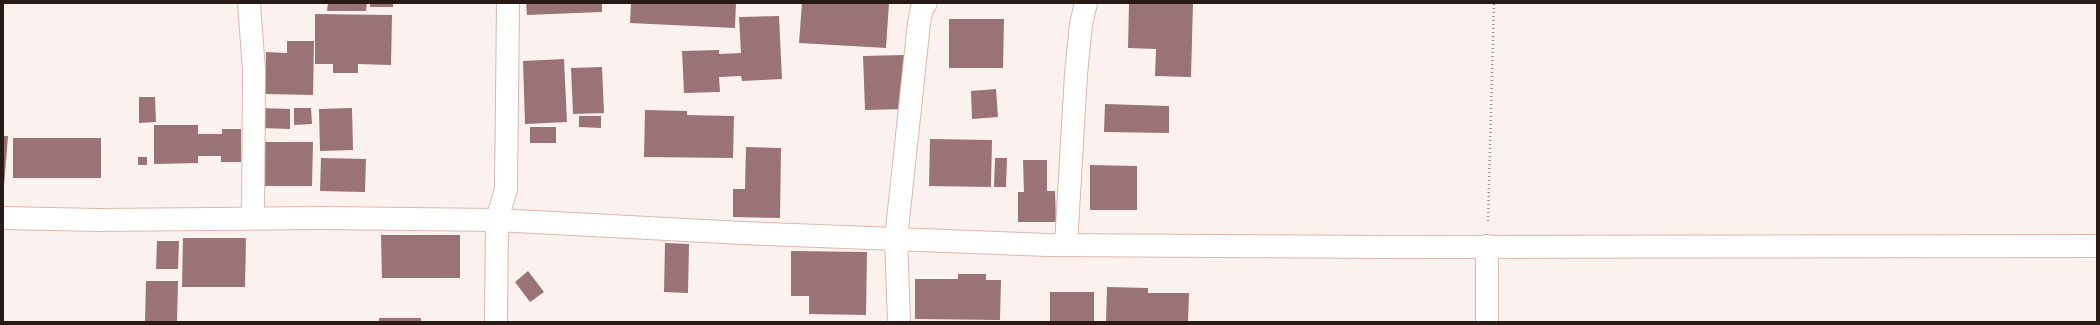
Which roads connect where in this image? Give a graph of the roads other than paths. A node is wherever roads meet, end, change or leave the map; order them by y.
1 (249, 3) edge
2 (508, 3) edge
3 (926, 3) edge
4 (1086, 3) edge
5 (3, 218) edge
6 (253, 218) junction
7 (497, 220) junction
8 (896, 239) junction
9 (1066, 245) junction
10 (1487, 246) junction
11 (2097, 246) edge
12 (496, 322) edge
13 (899, 322) edge
14 (1487, 322) edge

1 - 6 street
2 - 7 street
3 - 8 street
4 - 9 street
5 - 6 street
6 - 7 street
7 - 8 street
7 - 12 street
8 - 9 street
8 - 13 street
9 - 10 street
10 - 11 street
10 - 14 street

